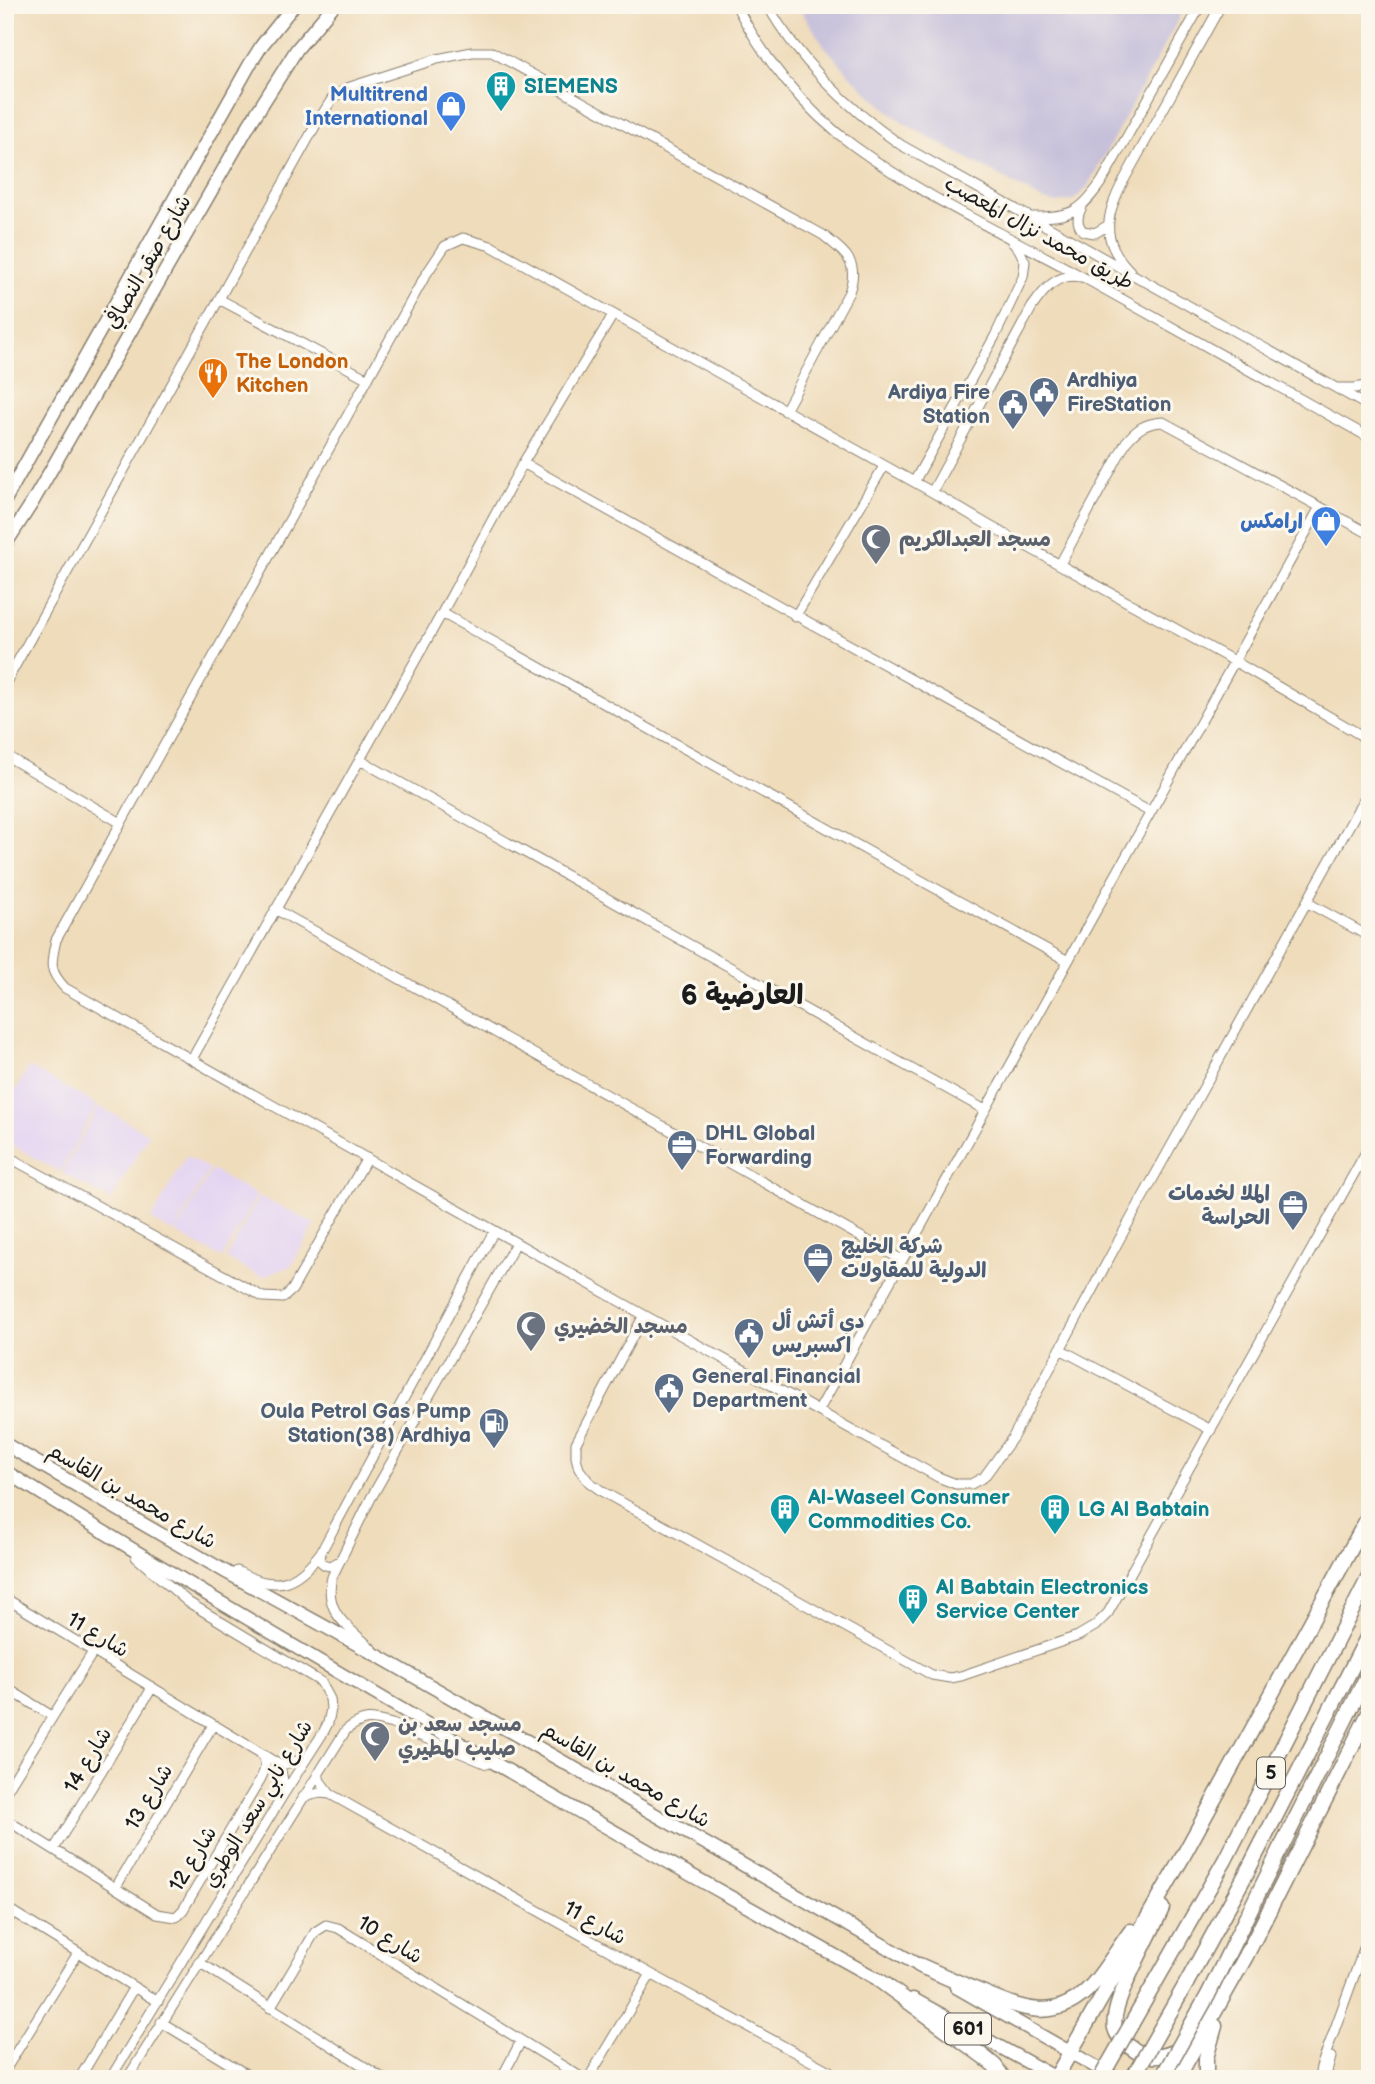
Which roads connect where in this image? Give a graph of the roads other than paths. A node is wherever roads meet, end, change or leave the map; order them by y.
1 (294, 5) edge
2 (334, 5) edge
3 (737, 5) edge
4 (767, 5) edge
5 (1201, 5) edge
6 (1221, 5) edge
7 (1083, 206) junction
8 (1030, 217) junction
9 (1107, 226) junction
10 (1005, 234) junction
11 (1137, 278) junction
12 (1086, 279) junction
13 (219, 299) junction
14 (613, 315) junction
15 (995, 336) junction
16 (1011, 346) junction
17 (368, 379) junction
18 (1370, 385) edge
19 (1335, 387) junction
20 (1370, 407) edge
21 (785, 411) junction
22 (1370, 438) edge
23 (523, 463) junction
24 (884, 466) junction
25 (914, 482) junction
26 (932, 492) junction
27 (5, 500) edge
28 (1320, 507) junction
29 (1370, 534) edge
30 (5, 545) edge
31 (1060, 564) junction
32 (442, 613) junction
33 (795, 617) junction
34 (1234, 661) junction
35 (5, 684) edge
36 (1370, 743) edge
37 (5, 755) edge
38 (360, 760) junction
39 (1370, 788) edge
40 (1150, 812) junction
41 (121, 823) junction
42 (1308, 903) junction
43 (275, 909) junction
44 (1370, 937) edge
45 (1068, 961) junction
46 (192, 1059) junction
47 (985, 1110) junction
48 (1370, 1144) edge
49 (5, 1155) edge
50 (367, 1158) junction
51 (494, 1231) junction
52 (516, 1243) junction
53 (902, 1260) junction
54 (644, 1315) junction
55 (1060, 1349) junction
56 (819, 1410) junction
57 (1211, 1430) junction
58 (5, 1444) edge
59 (44, 1467) junction
60 (5, 1471) edge
61 (1370, 1514) edge
62 (118, 1542) junction
63 (321, 1552) junction
64 (340, 1560) junction
65 (1370, 1575) edge
66 (5, 1598) edge
67 (1370, 1632) edge
68 (93, 1652) junction
69 (380, 1657) junction
70 (1370, 1670) edge
71 (5, 1687) edge
72 (152, 1688) junction
73 (1370, 1711) edge
74 (52, 1716) junction
75 (213, 1725) junction
76 (312, 1750) junction
77 (260, 1753) junction
78 (306, 1759) junction
79 (326, 1760) junction
80 (280, 1765) junction
81 (5, 1770) edge
82 (318, 1773) junction
83 (15, 1776) junction
84 (523, 1779) junction
85 (285, 1792) junction
86 (5, 1793) edge
87 (330, 1794) junction
88 (303, 1797) junction
89 (279, 1802) junction
90 (295, 1810) junction
91 (5, 1819) edge
92 (54, 1849) junction
93 (1182, 1858) junction
94 (116, 1887) junction
95 (9, 1910) edge
96 (5, 1924) edge
97 (1370, 1932) edge
98 (1370, 1948) edge
99 (78, 1953) junction
100 (1246, 1956) junction
101 (199, 1962) junction
102 (919, 1965) junction
103 (651, 1974) junction
104 (880, 1981) junction
105 (134, 1987) junction
106 (158, 2003) junction
107 (270, 2008) junction
108 (161, 2022) junction
109 (1210, 2022) junction
110 (521, 2041) junction
111 (1070, 2053) junction
112 (5, 2070) edge
113 (1056, 2078) edge
114 (79, 2079) edge
115 (110, 2079) edge
116 (127, 2079) edge
117 (254, 2079) edge
118 (384, 2079) edge
119 (500, 2079) edge
120 (586, 2079) edge
121 (844, 2079) edge
122 (1004, 2079) edge
123 (1100, 2079) edge
124 (1117, 2079) edge
125 (1132, 2079) edge
126 (1161, 2079) edge
127 (1177, 2079) edge
128 (1206, 2079) edge
129 (1319, 2079) edge
130 (1325, 2079) edge

1 - 27 main road, شارع صقر النصافي
2 - 30 main road, شارع صقر النصافي
3 - 10 street, طريق محمد نزال المعصب
4 - 8 street, طريق محمد نزال المعصب
5 - 7 street
6 - 9 street
7 - 8 street
7 - 9 street
8 - 11 street, طريق محمد نزال المعصب
9 - 11 street
10 - 12 street, طريق محمد نزال المعصب
10 - 15 street
11 - 19 street, طريق محمد نزال المعصب
12 - 16 street
12 - 22 street, طريق محمد نزال المعصب
13 - 17 street
13 - 21 street
13 - 35 street
14 - 17 street
14 - 21 street
14 - 23 street
15 - 16 street
15 - 25 street
16 - 26 street
17 - 41 street
18 - 19 street
19 - 20 street, طريق محمد نزال المعصب
21 - 24 street
23 - 32 street
23 - 33 street
24 - 25 street
24 - 33 street
25 - 26 street
26 - 31 street
28 - 29 street
28 - 31 street
28 - 34 street
31 - 34 street
32 - 38 street
32 - 45 street
33 - 40 street
34 - 36 street
34 - 40 street
37 - 41 street
38 - 43 street
38 - 47 street
39 - 42 street
40 - 45 street
41 - 46 street
42 - 44 street
42 - 55 street
43 - 46 street
43 - 53 street
45 - 47 street
46 - 50 street
47 - 53 street
48 - 57 street
49 - 50 street
50 - 51 street
51 - 52 street
51 - 63 street
52 - 54 street
52 - 64 street
53 - 56 street
54 - 56 street
54 - 57 street
55 - 56 street
55 - 57 street
58 - 59 main road, شارع محمد بن القاسم / 601
59 - 63 street
59 - 69 main road, شارع محمد بن القاسم / 601
60 - 62 main road, شارع محمد بن القاسم / 601
61 - 93 highway
62 - 76 street, شارع نابي سعد الوطري
62 - 84 main road, شارع محمد بن القاسم / 601
63 - 64 street
64 - 69 street
65 - 123 highway, 5, bridge
66 - 68 street, شارع 11
67 - 125 highway, 5, bridge
68 - 72 street, شارع 11
68 - 74 street
69 - 102 main road, شارع محمد بن القاسم / 601
70 - 126 highway, bridge
71 - 74 street
72 - 75 street, شارع 11
72 - 92 street, شارع 14
73 - 100 highway
74 - 83 street
75 - 77 street, شارع 11
75 - 94 street, شارع 13
76 - 78 street, شارع نابي سعد الوطري
76 - 79 street
77 - 80 street, شارع 11
77 - 94 street, شارع 12
78 - 80 street
78 - 85 street, شارع نابي سعد الوطري
79 - 82 street, شارع نابي سعد الوطري
79 - 84 street, شارع نابي سعد الوطري
80 - 85 street
81 - 83 street
82 - 87 street
82 - 88 street, شارع نابي سعد الوطري
83 - 86 street
84 - 104 main road, شارع محمد بن القاسم / 601
85 - 89 street, شارع نابي سعد الوطري
87 - 88 street
87 - 103 street, شارع 11
88 - 90 street, شارع نابي سعد الوطري
89 - 90 street
89 - 106 street, شارع نابي سعد الوطري
90 - 101 street, شارع نابي سعد الوطري
91 - 92 street, شارع 12
92 - 94 street, شارع 12
93 - 102 highway
93 - 109 highway
93 - 111 highway
95 - 96 street
95 - 99 street
97 - 129 street
98 - 130 street
99 - 105 street
99 - 112 street
100 - 109 highway
100 - 128 highway
101 - 107 street
101 - 108 street, شارع نابي سعد الوطري
102 - 111 main road, شارع محمد بن القاسم / 601
103 - 120 street
103 - 121 street, شارع 11
104 - 113 main road, شارع محمد بن القاسم / 601
104 - 122 highway
105 - 106 street
105 - 114 street
106 - 115 street, شارع نابي سعد الوطري
107 - 110 street, شارع 10
107 - 118 street
108 - 116 street, شارع نابي سعد الوطري
108 - 117 street
109 - 127 highway
110 - 119 street
110 - 120 street, شارع 10
111 - 113 highway
111 - 124 main road, شارع محمد بن القاسم / 601

